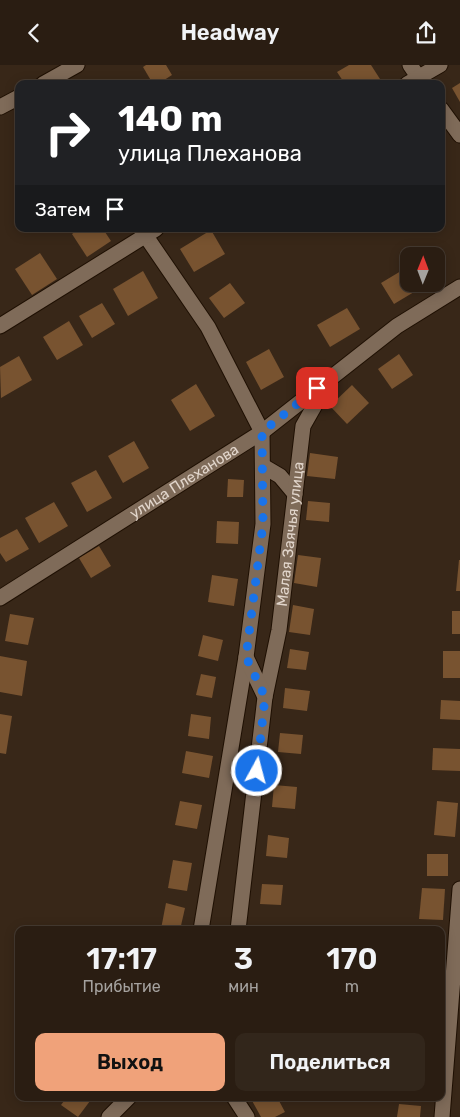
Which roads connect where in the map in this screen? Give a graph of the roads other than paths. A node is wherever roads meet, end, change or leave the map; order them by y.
1 (76, 65) edge
2 (440, 65) edge
3 (415, 77) edge
4 (51, 78) edge
5 (15, 99) edge
6 (1, 106) edge
7 (15, 108) edge
8 (445, 114) edge
9 (460, 135) edge
10 (145, 232) edge
11 (148, 232) edge
12 (460, 287) edge
13 (0, 326) edge
14 (331, 377) junction
15 (262, 432) junction
16 (263, 466) junction
17 (295, 494) junction
18 (0, 598) edge
19 (246, 657) junction
20 (265, 697) junction
21 (460, 889) edge
22 (203, 926) edge
23 (238, 926) edge
24 (445, 1079) edge
25 (125, 1101) edge
26 (237, 1101) edge
27 (443, 1101) edge
28 (109, 1117) edge
29 (248, 1117) edge
30 (442, 1117) edge

1 - 4 street
2 - 3 street
5 - 6 street
6 - 7 street
8 - 9 street
10 - 13 street
11 - 15 street
12 - 14 street, улица Плеханова
14 - 15 street, улица Плеханова
14 - 17 street, Малая Заячья улица
15 - 16 street, Малая Заячья улица
15 - 18 street, улица Плеханова
16 - 17 street
16 - 19 street, Малая Заячья улица
17 - 20 street, Малая Заячья улица
19 - 20 street
19 - 22 street, Малая Заячья улица
20 - 23 street, Малая Заячья улица
21 - 24 street
25 - 28 street
26 - 29 street
27 - 30 street

